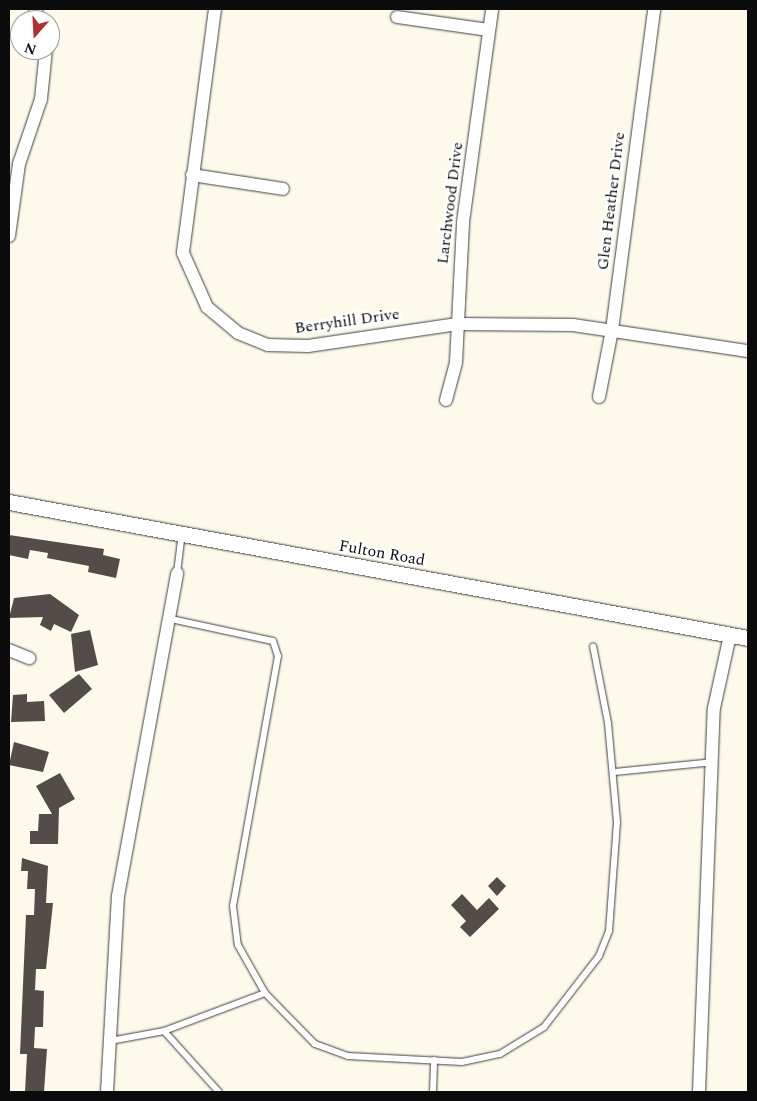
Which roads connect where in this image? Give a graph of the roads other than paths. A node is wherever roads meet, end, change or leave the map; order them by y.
1 (215, 9) edge
2 (492, 9) edge
3 (654, 9) edge
4 (397, 17) dead end
5 (488, 30) junction
6 (45, 60) edge
7 (192, 175) junction
8 (283, 189) dead end
9 (9, 236) edge
10 (458, 324) junction
11 (612, 330) junction
12 (748, 350) edge
13 (598, 398) dead end
14 (446, 400) dead end
15 (9, 502) edge
16 (182, 534) junction
17 (178, 573) joint
18 (171, 619) junction
19 (730, 635) junction
20 (748, 638) edge
21 (592, 646) dead end
22 (9, 650) edge
23 (29, 658) dead end
24 (713, 762) junction
25 (615, 772) junction
26 (264, 993) junction
27 (164, 1031) junction
28 (110, 1041) junction
29 (434, 1060) junction
30 (107, 1092) edge
31 (219, 1092) edge
32 (433, 1092) edge
33 (698, 1092) edge

1 - 7 street, Berryhill Drive
2 - 5 street, Larchwood Drive
3 - 11 street, Glen Heather Drive
4 - 5 street
5 - 10 street, Larchwood Drive
6 - 9 street
7 - 8 street
7 - 10 street, Berryhill Drive
10 - 11 street, Berryhill Drive
10 - 14 street, Larchwood Drive
11 - 12 street, Berryhill Drive
11 - 13 street, Glen Heather Drive
15 - 16 street, Fulton Road
16 - 17 lane
16 - 19 street, Fulton Road
17 - 18 street
18 - 26 lane
18 - 28 street
19 - 20 street, Fulton Road
19 - 24 street
21 - 25 lane
22 - 23 street
24 - 25 lane
24 - 33 street
25 - 29 lane
26 - 27 lane
26 - 29 lane
27 - 28 lane
27 - 31 lane
28 - 30 street
29 - 32 lane

